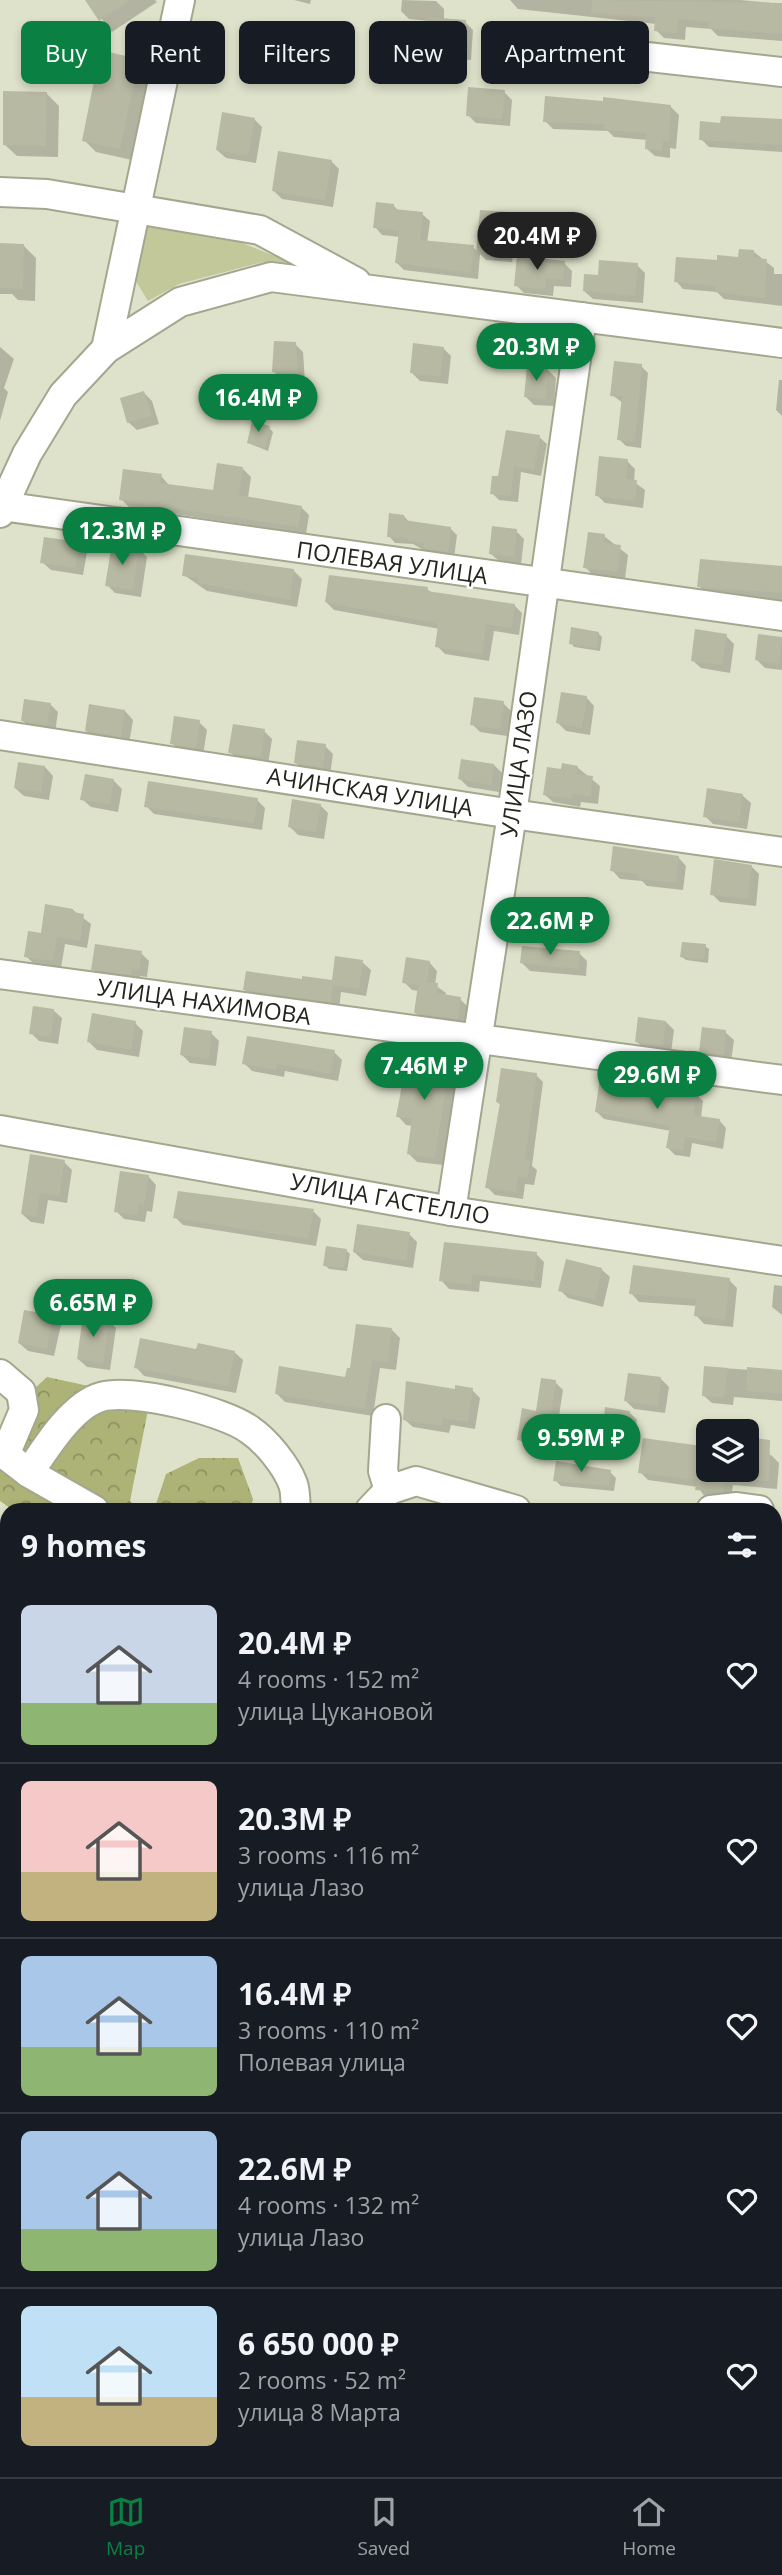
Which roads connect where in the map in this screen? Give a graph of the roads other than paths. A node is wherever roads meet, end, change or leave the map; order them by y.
1 (180, 0) edge
2 (649, 57) edge
3 (782, 72) edge
4 (0, 192) edge
5 (135, 208) junction
6 (371, 290) junction
7 (582, 317) junction
8 (782, 343) edge
9 (106, 349) junction
10 (1, 510) edge
11 (545, 585) junction
12 (782, 616) edge
13 (0, 735) edge
14 (512, 814) junction
15 (782, 852) edge
16 (0, 974) edge
17 (478, 1039) junction
18 (782, 1080) edge
19 (0, 1130) edge
20 (451, 1210) junction
21 (782, 1261) edge
22 (0, 1374) edge
23 (386, 1419) dead end
24 (3, 1453) edge
25 (29, 1473) junction
26 (380, 1500) edge
27 (457, 1501) edge
28 (82, 1503) edge
29 (295, 1503) edge

1 - 5 street
2 - 3 street
4 - 5 street
5 - 6 street
5 - 9 street
6 - 7 street
6 - 9 street
7 - 8 street
7 - 11 street, УЛИЦА ЛАЗО
9 - 10 street
10 - 11 street, ПОЛЕВАЯ УЛИЦА
11 - 12 street, ПОЛЕВАЯ УЛИЦА
11 - 14 street, УЛИЦА ЛАЗО
13 - 14 street, АЧИНСКАЯ УЛИЦА
14 - 15 street, АЧИНСКАЯ УЛИЦА
14 - 17 street, УЛИЦА ЛАЗО
16 - 17 street, УЛИЦА НАХИМОВА
17 - 18 street, УЛИЦА НАХИМОВА
17 - 20 street, УЛИЦА ЛАЗО
19 - 20 street, УЛИЦА ГАСТЕЛЛО
20 - 21 street, УЛИЦА ГАСТЕЛЛО
22 - 24 street
23 - 26 street
24 - 25 street
25 - 28 street
25 - 29 street
26 - 27 street

